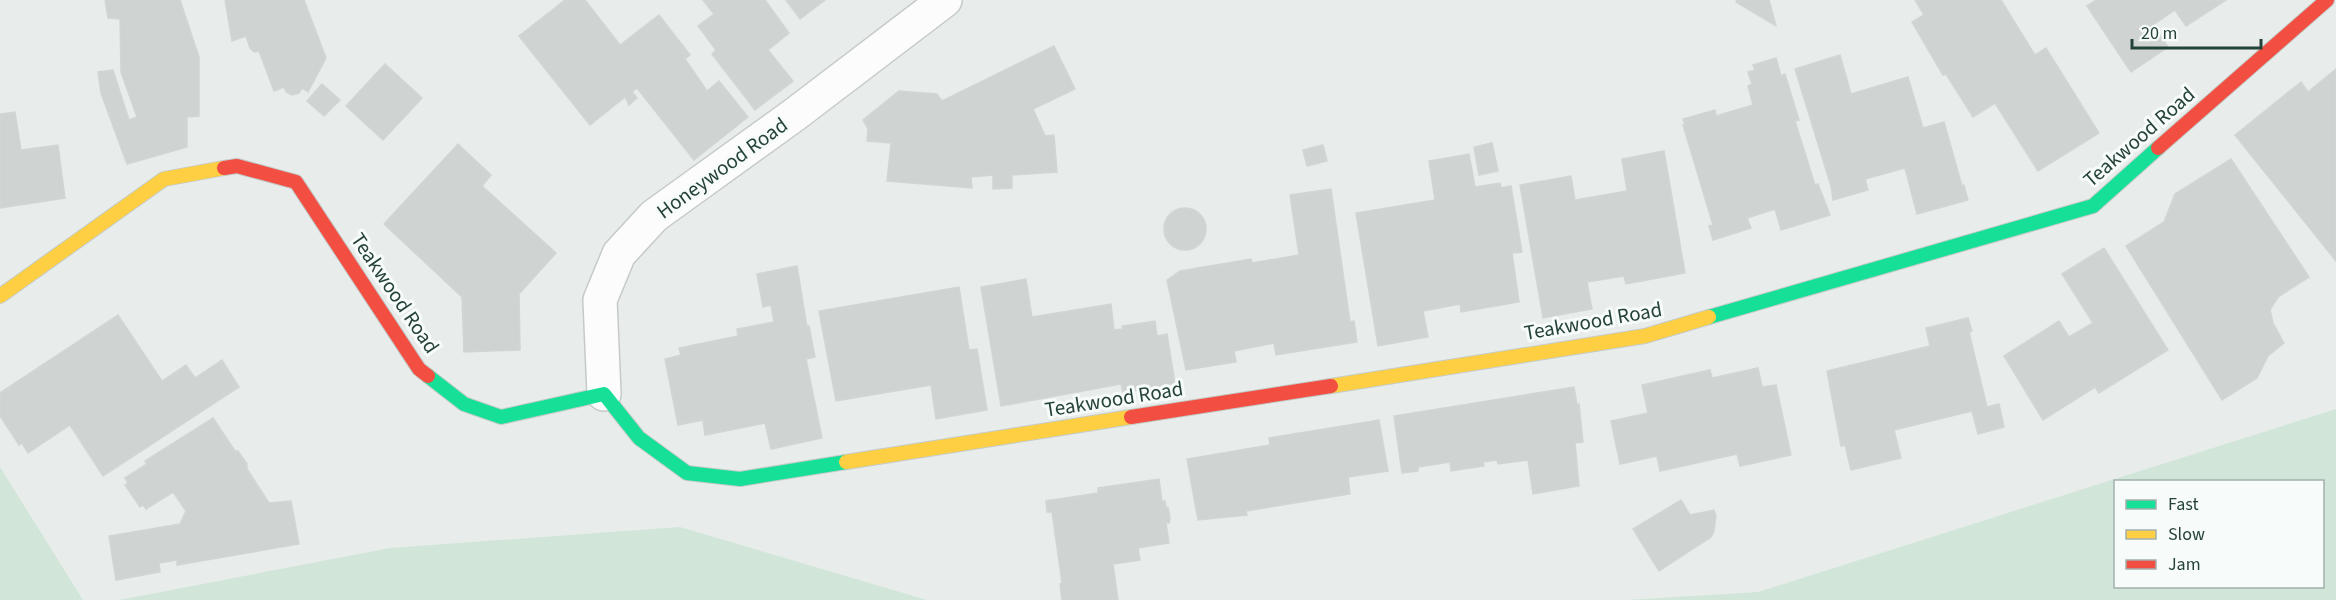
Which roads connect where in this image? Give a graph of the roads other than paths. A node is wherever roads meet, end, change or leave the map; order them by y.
1 (945, 0) edge
2 (2327, 0) edge
3 (0, 296) edge
4 (604, 394) junction

1 - 4 street, Honeywood Road
2 - 4 street, Teakwood Road
3 - 4 street, Teakwood Road

